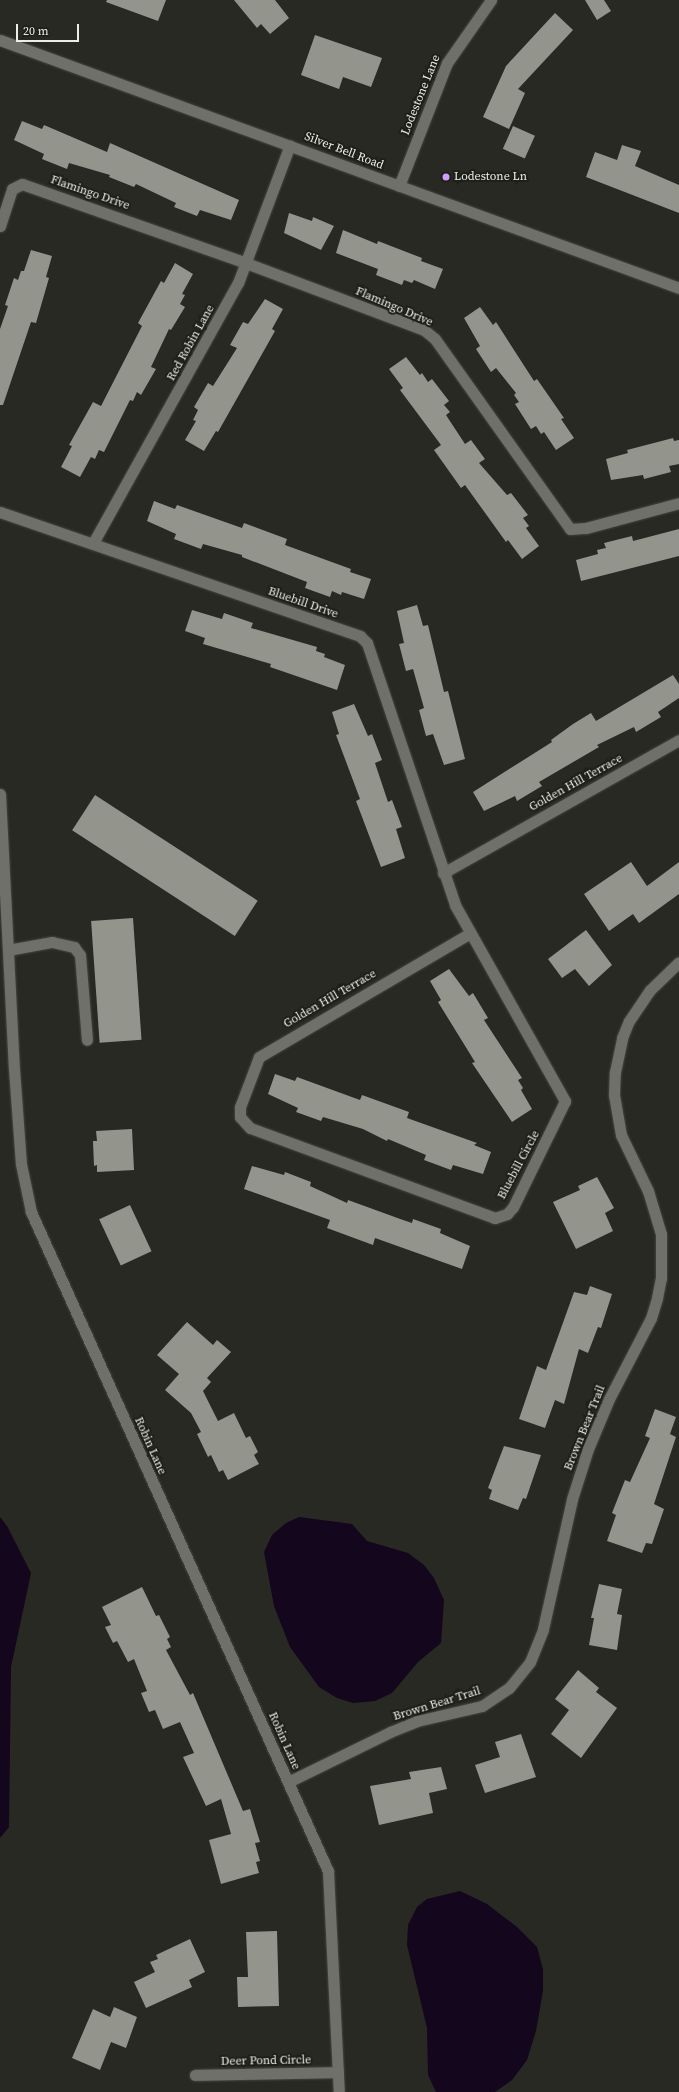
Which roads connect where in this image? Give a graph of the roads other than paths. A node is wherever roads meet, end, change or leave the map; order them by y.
1 (491, 0) edge
2 (0, 40) edge
3 (290, 145) junction
4 (399, 186) junction
5 (0, 226) edge
6 (246, 263) junction
7 (679, 288) edge
8 (679, 503) edge
9 (0, 512) edge
10 (93, 543) junction
11 (679, 740) edge
12 (0, 794) edge
13 (443, 873) junction
14 (470, 933) junction
15 (8, 950) junction
16 (679, 962) edge
17 (87, 1040) dead end
18 (240, 1117) joint
19 (288, 1782) junction
20 (338, 2072) junction
21 (195, 2075) dead end
22 (339, 2092) edge

1 - 4 street, Lodestone Lane
2 - 3 street, Silver Bell Road
3 - 4 street, Silver Bell Road
3 - 6 street, Red Robin Lane
4 - 7 street, Silver Bell Road
5 - 6 street, Flamingo Drive
6 - 8 street, Flamingo Drive
6 - 10 street, Red Robin Lane
9 - 10 street, Bluebill Drive
10 - 13 street, Bluebill Drive
11 - 13 street, Golden Hill Terrace
12 - 15 street, Robin Lane
13 - 14 street, Bluebill Circle
14 - 18 street, Golden Hill Terrace
14 - 18 street, Bluebill Circle
15 - 17 street
15 - 19 street, Robin Lane
16 - 19 street, Brown Bear Trail
19 - 20 street, Robin Lane
20 - 21 street, Deer Pond Circle
20 - 22 street, Robin Lane

